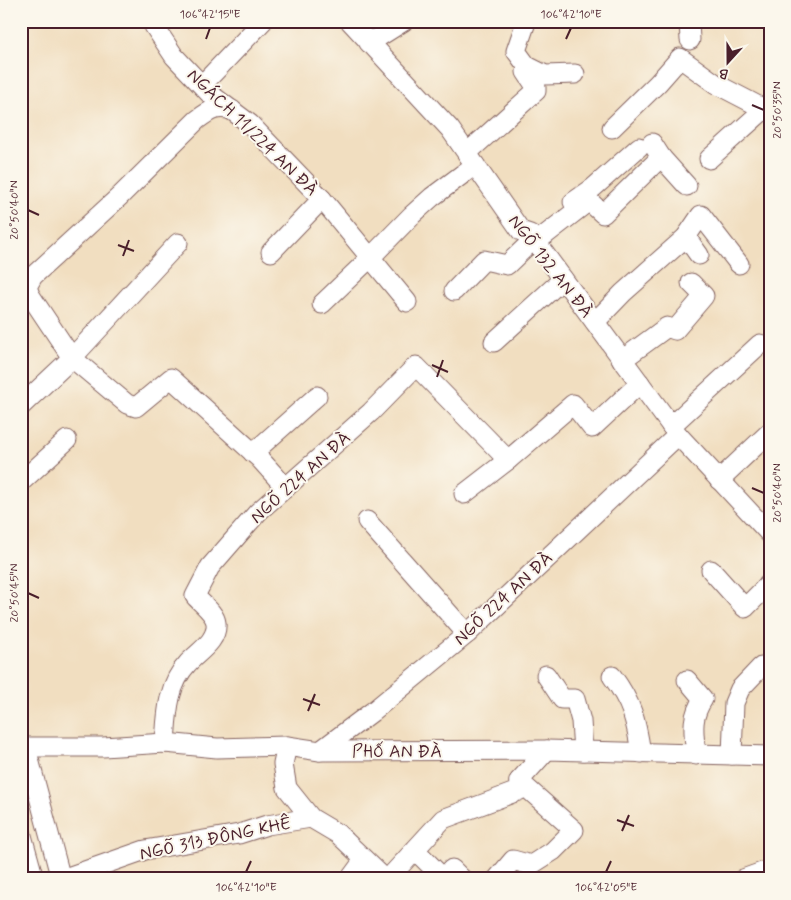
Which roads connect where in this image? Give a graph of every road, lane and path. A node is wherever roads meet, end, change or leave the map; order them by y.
1 (160, 21) edge
2 (263, 21) edge
3 (350, 21) edge
4 (404, 21) edge
5 (689, 21) edge
6 (525, 25) dead end
7 (690, 40) dead end
8 (369, 43) junction
9 (527, 66) junction
10 (575, 74) dead end
11 (202, 85) junction
12 (768, 108) edge
13 (232, 110) junction
14 (612, 128) dead end
15 (651, 149) junction
16 (471, 159) junction
17 (709, 159) dead end
18 (687, 186) dead end
19 (322, 199) junction
20 (686, 237) junction
21 (534, 238) junction
22 (178, 243) dead end
23 (271, 252) dead end
24 (699, 255) dead end
25 (370, 258) junction
26 (739, 264) dead end
27 (27, 274) edge
28 (563, 278) junction
29 (691, 283) dead end
30 (454, 291) dead end
31 (408, 302) dead end
32 (322, 304) dead end
33 (595, 322) junction
34 (494, 342) dead end
35 (760, 344) dead end
36 (72, 358) junction
37 (622, 360) junction
38 (640, 383) junction
39 (317, 396) dead end
40 (21, 406) edge
41 (674, 431) junction
42 (770, 432) edge
43 (67, 440) dead end
44 (253, 453) junction
45 (508, 460) junction
46 (719, 480) junction
47 (21, 482) edge
48 (286, 488) junction
49 (464, 494) dead end
50 (367, 521) dead end
51 (770, 534) edge
52 (711, 570) dead end
53 (770, 583) edge
54 (467, 634) junction
55 (761, 667) dead end
56 (546, 675) dead end
57 (612, 676) dead end
58 (686, 680) dead end
59 (165, 743) junction
60 (287, 746) junction
61 (23, 747) edge
62 (547, 750) junction
63 (320, 751) junction
64 (583, 751) junction
65 (641, 753) junction
66 (696, 755) junction
67 (732, 755) junction
68 (770, 756) edge
69 (519, 781) junction
70 (311, 818) junction
71 (21, 832) edge
72 (415, 850) junction
73 (364, 860) junction
74 (513, 860) junction
75 (765, 871) dead end
76 (34, 879) edge
77 (61, 879) edge
78 (350, 879) edge
79 (387, 879) edge
80 (462, 879) edge
81 (496, 879) edge
82 (528, 879) edge
83 (743, 879) edge

1 - 11 street, NGÁCH 11/224 AN ĐÀ
2 - 11 street
3 - 8 street, NGÕ 132 AN ĐÀ
4 - 8 street
5 - 7 street
6 - 9 street
8 - 16 street, NGÕ 132 AN ĐÀ
9 - 10 street
9 - 16 street
11 - 13 street, NGÁCH 11/224 AN ĐÀ
12 - 14 street
12 - 17 street
13 - 19 street, NGÁCH 11/224 AN ĐÀ
13 - 27 street
15 - 18 street
15 - 21 street
15 - 21 street
16 - 21 street, NGÕ 132 AN ĐÀ
16 - 25 street
19 - 23 street
19 - 25 street, NGÁCH 11/224 AN ĐÀ
20 - 24 street
20 - 26 street
20 - 33 street
21 - 28 street, NGÕ 132 AN ĐÀ
21 - 30 street
22 - 36 street
25 - 31 street, NGÁCH 11/224 AN ĐÀ
25 - 32 street
27 - 36 street
28 - 33 street, NGÕ 132 AN ĐÀ
28 - 34 street
29 - 37 street
33 - 37 street, NGÕ 132 AN ĐÀ
35 - 41 street, NGÕ 224 AN ĐÀ
36 - 40 street
36 - 44 street
37 - 38 street, NGÕ 132 AN ĐÀ
38 - 41 street, NGÕ 132 AN ĐÀ
38 - 45 street
39 - 44 street
41 - 46 street, NGÕ 132 AN ĐÀ
41 - 54 street, NGÕ 224 AN ĐÀ
42 - 46 street
43 - 47 street
44 - 48 street
45 - 48 street, NGÕ 224 AN ĐÀ
45 - 49 street
46 - 51 street, NGÕ 132 AN ĐÀ
48 - 59 street, NGÕ 224 AN ĐÀ
50 - 54 street
52 - 53 street
54 - 63 street, NGÕ 224 AN ĐÀ
55 - 67 street
56 - 64 street
57 - 65 street
58 - 66 street
59 - 60 street, PHỐ AN ĐÀ
59 - 61 street, PHỐ AN ĐÀ
60 - 63 street, PHỐ AN ĐÀ
60 - 70 street
61 - 77 street
62 - 63 street, PHỐ AN ĐÀ
62 - 64 street, PHỐ AN ĐÀ
62 - 69 street
64 - 65 street, PHỐ AN ĐÀ
65 - 66 street, PHỐ AN ĐÀ
66 - 67 street, PHỐ AN ĐÀ
67 - 68 street, PHỐ AN ĐÀ
69 - 72 street
69 - 74 street
70 - 73 street
70 - 77 street, NGÕ 313 ĐÔNG KHÊ
71 - 76 street
72 - 79 street
72 - 80 street
73 - 78 street
73 - 79 street
74 - 81 street
74 - 82 street
75 - 83 street

